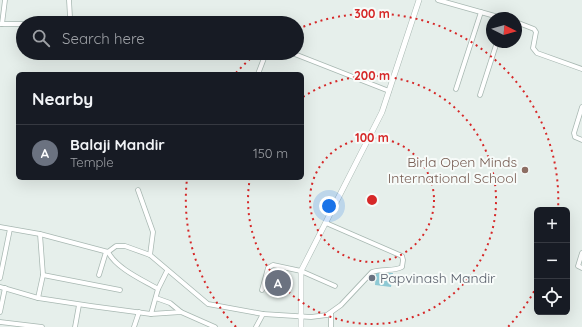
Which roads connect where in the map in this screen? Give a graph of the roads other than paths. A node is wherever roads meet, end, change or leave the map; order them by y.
1 (5, 0) edge
2 (69, 0) edge
3 (419, 0) edge
4 (438, 0) edge
5 (481, 12) junction
6 (486, 13) edge
7 (70, 16) edge
8 (1, 24) edge
9 (16, 24) edge
10 (522, 24) edge
11 (495, 48) edge
12 (304, 58) edge
13 (263, 60) edge
14 (582, 69) edge
15 (259, 72) edge
16 (456, 89) dead end
17 (389, 91) junction
18 (480, 95) dead end
19 (582, 107) edge
20 (580, 117) edge
21 (582, 140) edge
22 (138, 190) dead end
23 (326, 223) junction
24 (0, 227) edge
25 (10, 229) junction
26 (40, 234) junction
27 (107, 252) junction
28 (582, 253) edge
29 (150, 255) junction
30 (582, 268) edge
31 (167, 271) junction
32 (301, 271) junction
33 (43, 275) junction
34 (99, 275) dead end
35 (0, 278) edge
36 (335, 286) dead end
37 (0, 287) edge
38 (5, 288) junction
39 (158, 289) junction
40 (120, 290) dead end
41 (262, 290) dead end
42 (38, 298) junction
43 (156, 298) junction
44 (78, 305) junction
45 (0, 312) edge
46 (139, 312) junction
47 (181, 312) junction
48 (332, 313) junction
49 (152, 314) junction
50 (263, 314) junction
51 (301, 317) junction
52 (0, 322) edge
53 (42, 327) edge
54 (75, 327) edge
55 (134, 327) edge
56 (215, 327) edge
57 (256, 327) edge
58 (301, 327) edge
59 (331, 327) edge

1 - 8 street
2 - 7 street
3 - 17 street
4 - 5 street
5 - 6 street
5 - 16 street
8 - 9 street
10 - 14 street
11 - 18 street
12 - 17 street
13 - 15 street
17 - 23 street
19 - 20 street
20 - 21 street
22 - 29 street
23 - 32 street
23 - 48 street
24 - 25 street
25 - 26 street
25 - 35 street
26 - 27 street
26 - 33 street
27 - 29 street
27 - 34 street
27 - 39 street
28 - 30 street
29 - 31 street
31 - 39 street
31 - 50 street
32 - 36 street
32 - 41 street
32 - 51 street
33 - 40 street
33 - 42 street
37 - 38 street
38 - 42 street
38 - 45 street
39 - 43 street
42 - 44 street
43 - 47 street
43 - 49 street
44 - 46 street
44 - 54 street
46 - 49 street
46 - 55 street
47 - 49 street
47 - 56 street
48 - 51 street
48 - 59 street
50 - 51 street
50 - 57 street
51 - 58 street
52 - 53 street

